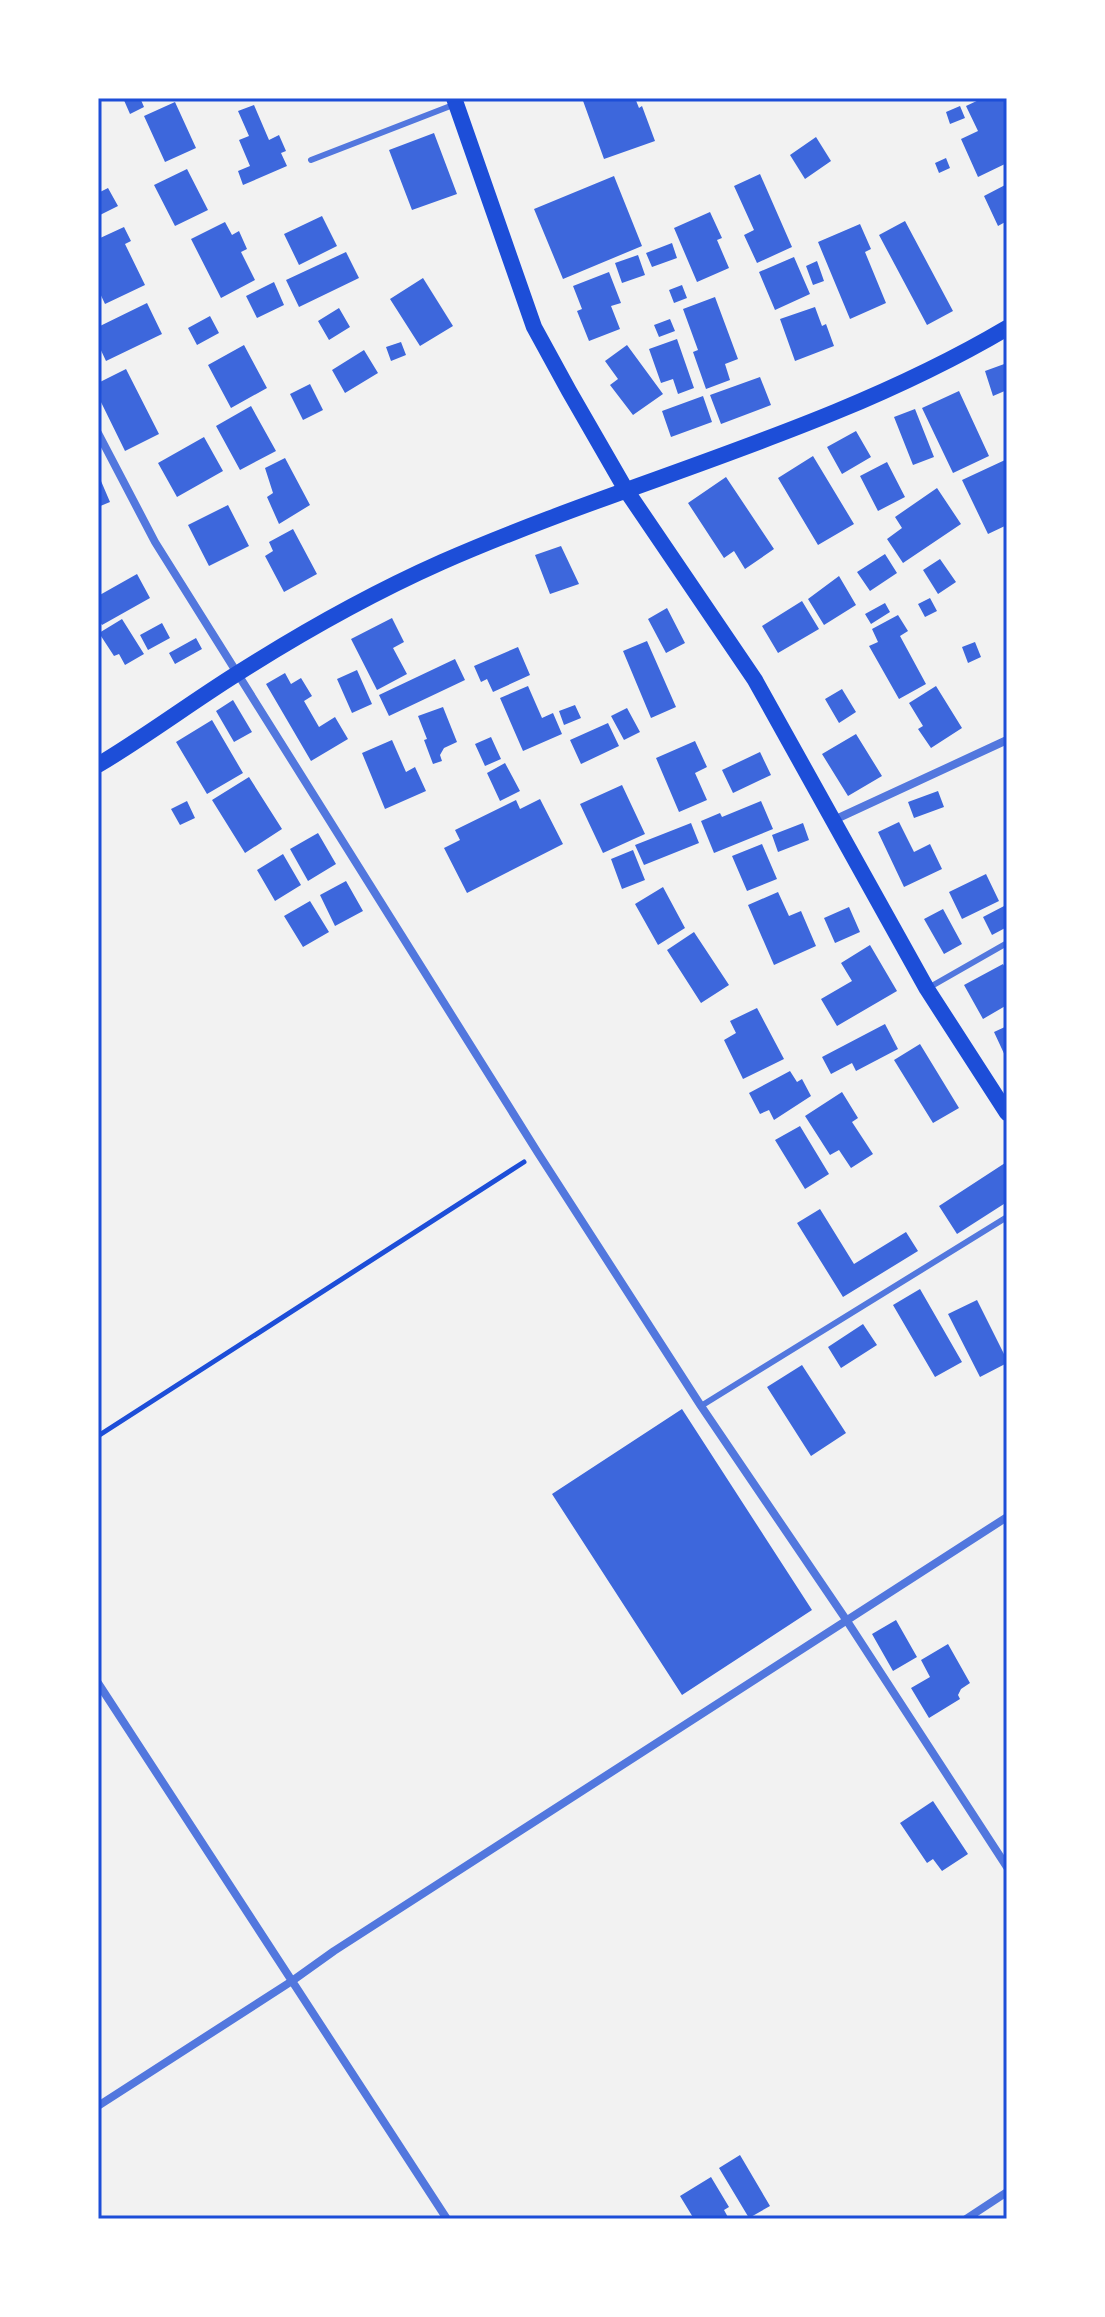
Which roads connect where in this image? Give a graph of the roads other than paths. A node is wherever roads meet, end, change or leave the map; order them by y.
1 (455, 101) edge
2 (311, 160) dead end
3 (1007, 328) edge
4 (98, 433) edge
5 (626, 490) junction
6 (237, 674) junction
7 (1007, 740) edge
8 (98, 765) edge
9 (833, 821) junction
10 (1007, 943) edge
11 (927, 989) junction
12 (1007, 1113) edge
13 (1007, 1217) edge
14 (701, 1406) junction
15 (1007, 1517) edge
16 (847, 1621) junction
17 (98, 1683) edge
18 (1007, 1867) edge
19 (292, 1981) junction
20 (98, 2106) edge
21 (1007, 2192) edge
22 (447, 2219) edge
23 (966, 2219) edge

1 - 2 lane
1 - 5 main road
3 - 5 main road
4 - 6 street
5 - 6 main road
5 - 9 main road
6 - 8 main road
6 - 14 street
7 - 9 street
9 - 11 main road
10 - 11 lane
11 - 12 main road
13 - 14 lane
14 - 16 street
15 - 16 street
16 - 18 street
16 - 19 street
17 - 19 street
19 - 20 street
19 - 22 street
21 - 23 street

